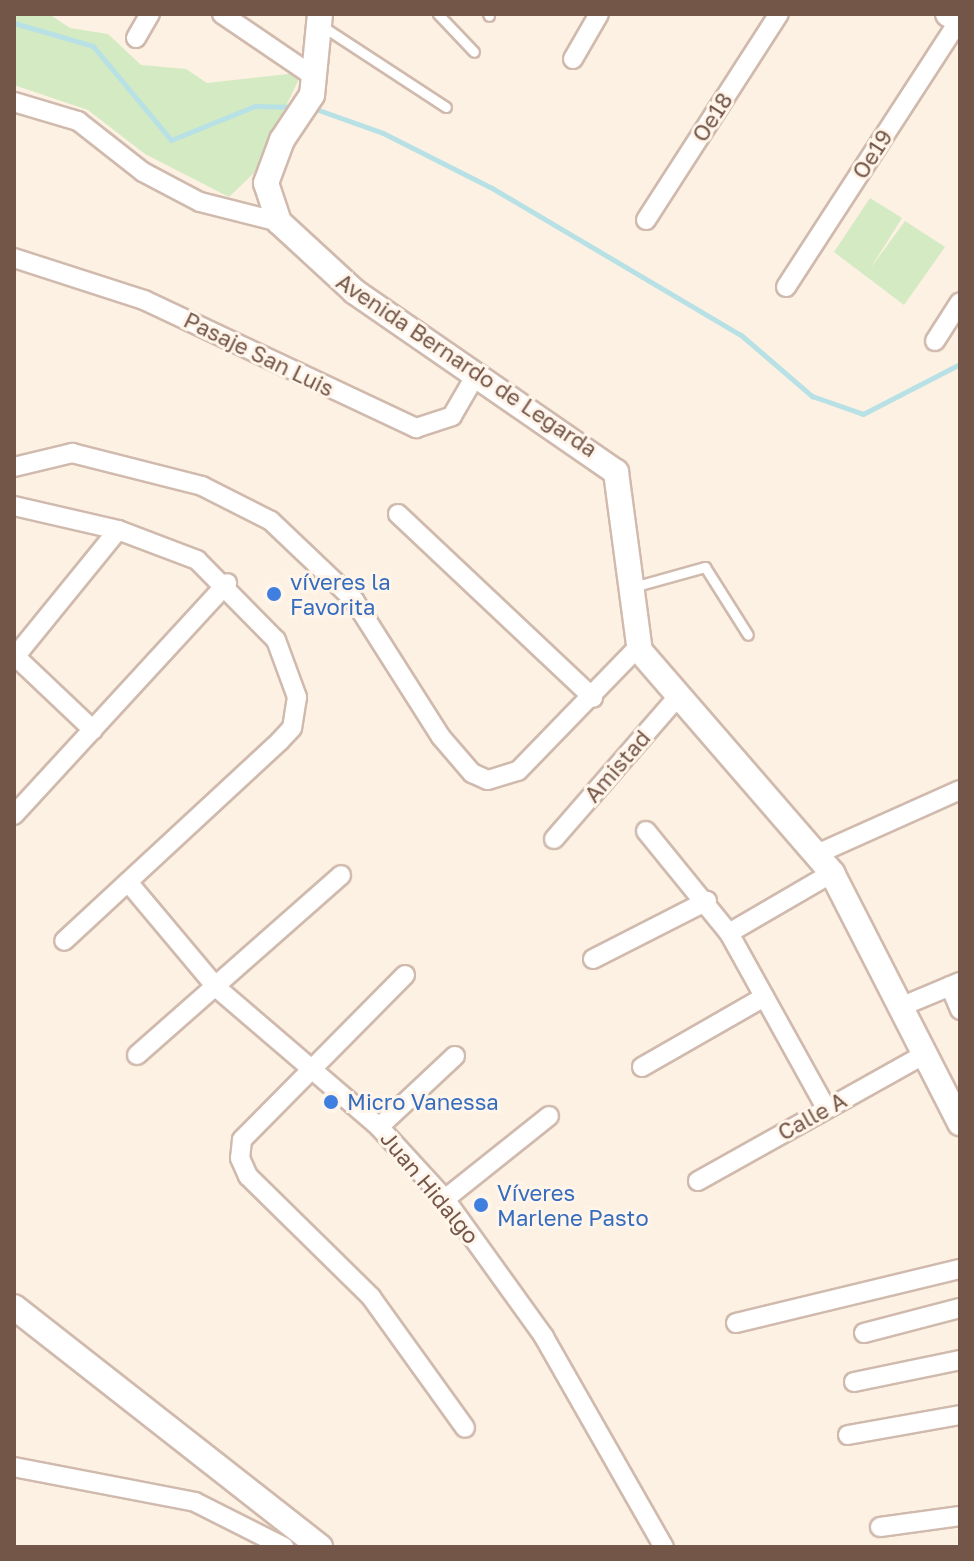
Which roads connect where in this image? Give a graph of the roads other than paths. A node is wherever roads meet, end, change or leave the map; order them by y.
1 (150, 14) edge
2 (222, 14) edge
3 (438, 14) edge
4 (599, 14) edge
5 (779, 14) edge
6 (948, 14) edge
7 (319, 19) edge
8 (960, 21) edge
9 (136, 38) dead end
10 (474, 52) dead end
11 (573, 59) dead end
12 (314, 87) junction
13 (14, 102) edge
14 (446, 107) dead end
15 (646, 220) dead end
16 (279, 222) junction
17 (14, 258) edge
18 (786, 287) dead end
19 (960, 302) edge
20 (935, 341) dead end
21 (477, 373) junction
22 (16, 463) edge
23 (14, 506) edge
24 (398, 514) dead end
25 (118, 530) junction
26 (227, 583) junction
27 (629, 588) junction
28 (748, 635) dead end
29 (638, 647) junction
30 (15, 656) edge
31 (680, 694) junction
32 (593, 698) junction
33 (93, 730) junction
34 (960, 790) edge
35 (14, 815) edge
36 (646, 831) dead end
37 (554, 839) dead end
38 (826, 863) junction
39 (341, 875) dead end
40 (128, 882) junction
41 (707, 901) junction
42 (729, 933) junction
43 (64, 941) dead end
44 (593, 959) dead end
45 (405, 975) dead end
46 (955, 984) edge
47 (217, 988) junction
48 (764, 997) junction
49 (905, 1005) junction
50 (960, 1010) edge
51 (927, 1053) junction
52 (137, 1055) dead end
53 (455, 1056) dead end
54 (642, 1067) dead end
55 (313, 1075) junction
56 (826, 1108) junction
57 (549, 1116) dead end
58 (960, 1123) edge
59 (379, 1127) junction
60 (698, 1181) dead end
61 (445, 1199) junction
62 (960, 1269) edge
63 (14, 1307) edge
64 (960, 1308) edge
65 (736, 1323) dead end
66 (864, 1333) dead end
67 (960, 1360) edge
68 (854, 1382) dead end
69 (960, 1415) edge
70 (465, 1428) dead end
71 (848, 1435) dead end
72 (14, 1467) edge
73 (960, 1516) edge
74 (880, 1527) dead end
75 (284, 1547) edge
76 (320, 1547) edge
77 (664, 1547) edge

1 - 9 street
2 - 12 street
3 - 10 lane
4 - 11 street
5 - 15 street, Oe18
6 - 8 street
7 - 12 street
7 - 14 lane
8 - 18 street, Oe19
12 - 16 street, Avenida Bernardo de Legarda
13 - 16 street
16 - 21 street, Avenida Bernardo de Legarda
17 - 21 street, Pasaje San Luis
19 - 20 street
21 - 27 street, Avenida Bernardo de Legarda
22 - 32 street
23 - 25 street
24 - 32 street
25 - 26 street
25 - 30 street
26 - 33 street
26 - 40 street
27 - 28 lane
27 - 29 street, Avenida Bernardo de Legarda
29 - 31 street
29 - 32 street
30 - 33 street
31 - 37 street, Amistad
31 - 38 street
33 - 35 street
34 - 38 street
36 - 41 street
38 - 42 street
38 - 49 street
39 - 47 street
40 - 43 street
40 - 47 street, Juan Hidalgo
41 - 42 street
41 - 44 street
42 - 48 street
45 - 55 street
46 - 49 street
46 - 50 street
47 - 52 street
47 - 55 street, Juan Hidalgo
48 - 54 street
48 - 56 street
49 - 51 street
51 - 56 street, Calle A
51 - 58 street
53 - 59 street
55 - 59 street, Juan Hidalgo
55 - 70 street
56 - 60 street, Calle A
57 - 61 street
59 - 61 street, Juan Hidalgo
61 - 77 street, Juan Hidalgo
62 - 65 street
63 - 76 street
64 - 66 street
67 - 68 street
69 - 71 street
72 - 75 street
73 - 74 street

